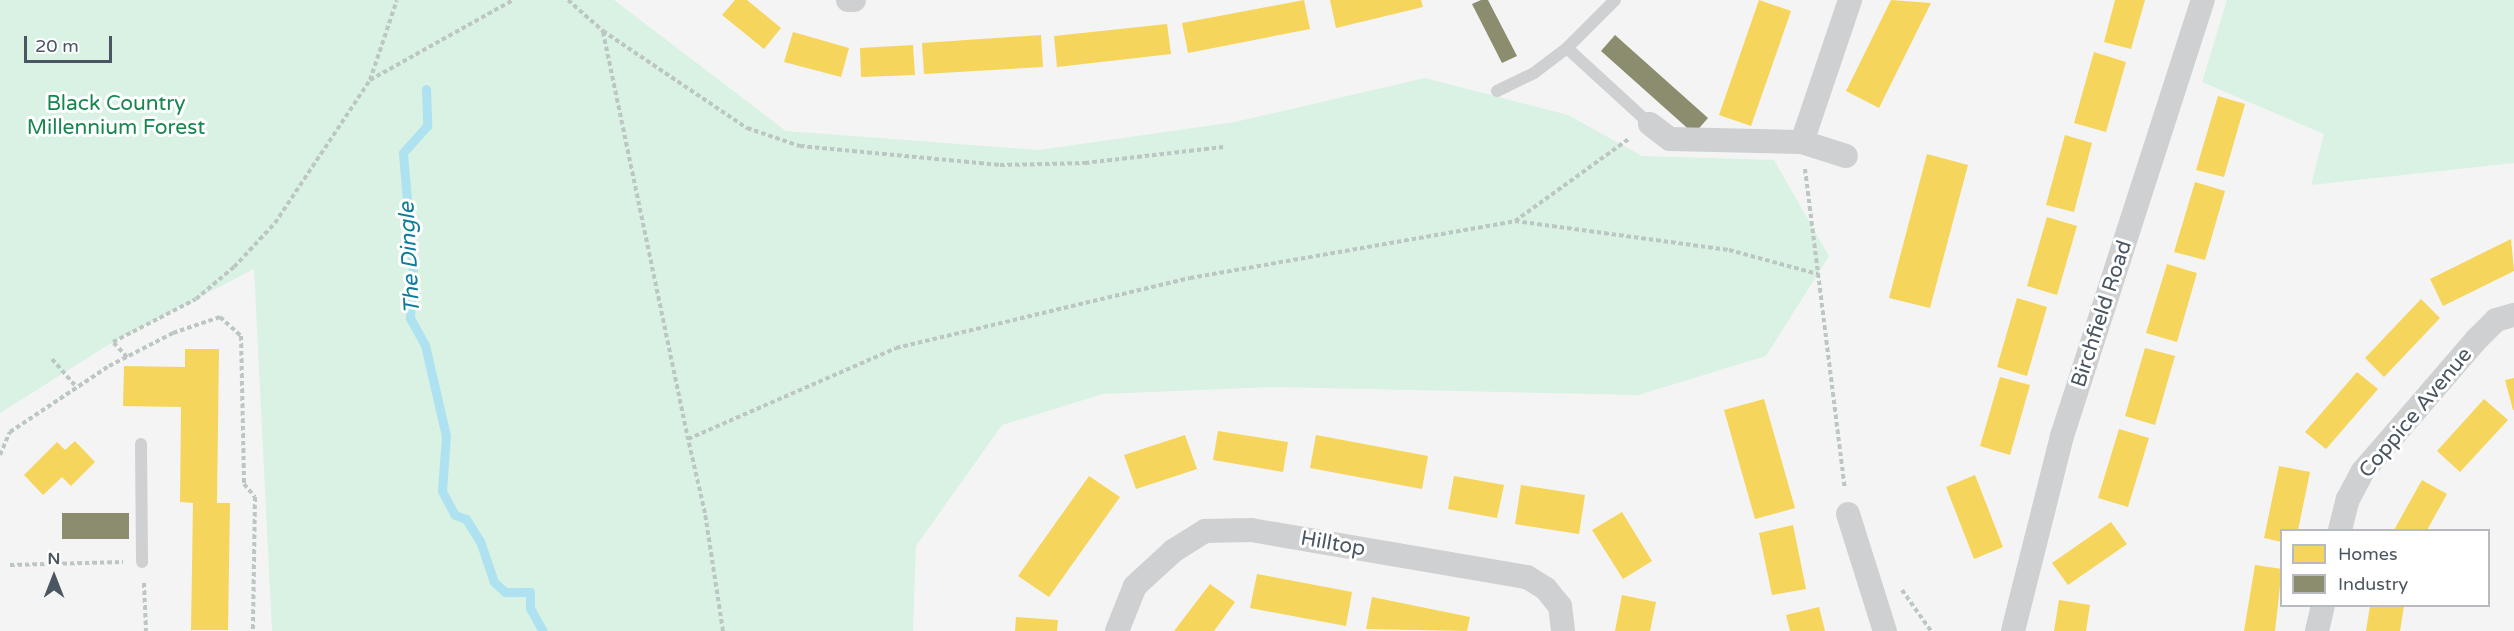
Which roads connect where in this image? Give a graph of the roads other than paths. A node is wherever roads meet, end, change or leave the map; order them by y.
1 (848, 0) edge
2 (854, 0) edge
3 (1615, 0) edge
4 (1850, 0) edge
5 (2203, 0) edge
6 (1567, 48) junction
7 (1497, 91) dead end
8 (1650, 124) joint
9 (1802, 142) junction
10 (1846, 156) dead end
11 (2514, 315) edge
12 (141, 444) dead end
13 (1848, 513) road end
14 (2340, 529) edge
15 (142, 562) road end
16 (2323, 607) edge
17 (1116, 631) edge
18 (1563, 631) edge
19 (1885, 631) edge
20 (2013, 631) edge
21 (2317, 631) edge

1 - 2 street
3 - 6 lane
4 - 9 street
5 - 20 street, Birchfield Road
6 - 7 lane
6 - 8 lane
8 - 9 street
9 - 10 street
11 - 14 street, Coppice Avenue
12 - 15 lane
13 - 19 street
16 - 21 street
17 - 18 street, Hilltop

